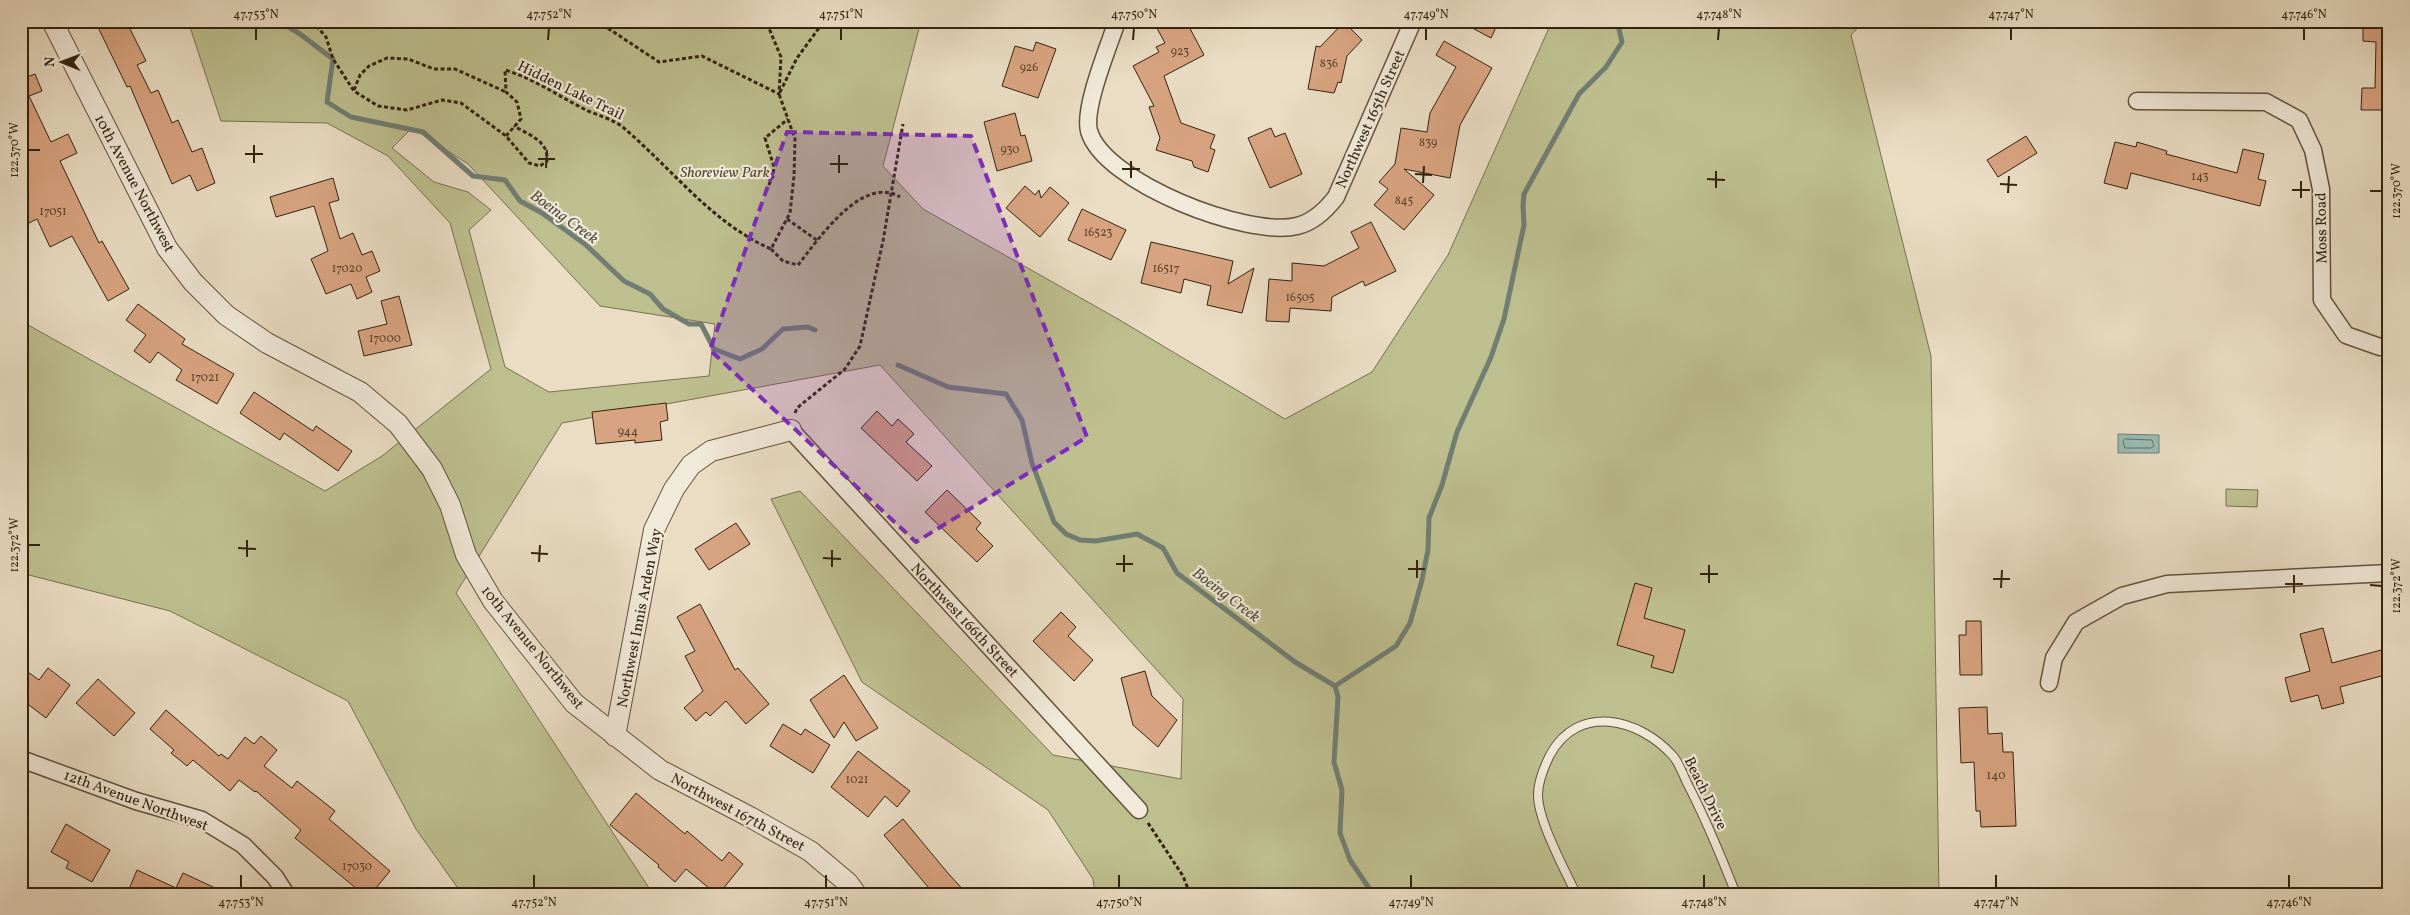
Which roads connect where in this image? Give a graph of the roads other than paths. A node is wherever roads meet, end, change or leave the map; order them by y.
1 (52, 21) edge
2 (1117, 21) edge
3 (1413, 21) edge
4 (2137, 102) dead end
5 (2389, 347) edge
6 (790, 430) joint
7 (2389, 573) edge
8 (2049, 683) dead end
9 (615, 736) junction
10 (21, 759) edge
11 (1139, 810) road end
12 (286, 894) edge
13 (856, 894) edge
14 (1576, 894) edge
15 (1736, 894) edge

1 - 9 street, 10th Avenue Northwest
2 - 3 street, Northwest 165th Street
4 - 5 street, Moss Road
6 - 9 street, Northwest Innis Arden Way
6 - 11 street, Northwest 166th Street
7 - 8 street
9 - 13 street, Northwest 167th Street
10 - 12 street, 12th Avenue Northwest
14 - 15 lane, Beach Drive

